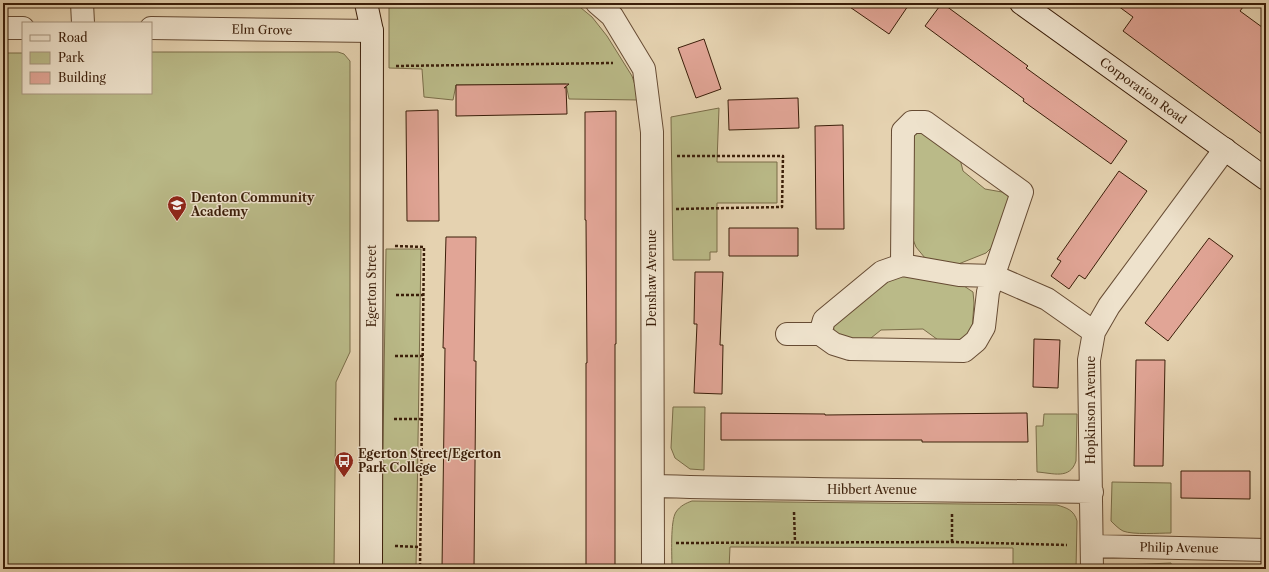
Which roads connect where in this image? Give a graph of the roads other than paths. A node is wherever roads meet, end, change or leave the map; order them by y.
1 (82, 3) edge
2 (366, 3) edge
3 (597, 3) edge
4 (1021, 3) edge
5 (83, 22) edge
6 (3, 28) edge
7 (22, 28) edge
8 (152, 28) edge
9 (372, 32) junction
10 (1225, 150) junction
11 (1266, 179) edge
12 (902, 265) junction
13 (994, 276) junction
14 (1094, 332) junction
15 (787, 334) dead end
16 (820, 334) junction
17 (653, 486) junction
18 (1092, 492) junction
19 (1092, 546) junction
20 (1266, 550) edge
21 (371, 569) edge
22 (653, 569) edge
23 (1092, 569) edge

1 - 5 street
2 - 9 street, Egerton Street
3 - 17 street, Denshaw Avenue
4 - 10 street, Corporation Road
6 - 7 street
8 - 9 street, Elm Grove
9 - 21 street, Egerton Street
10 - 11 street, Corporation Road
10 - 14 street, Hopkinson Avenue
12 - 13 street
12 - 13 street
12 - 16 street
13 - 14 street
13 - 16 street
14 - 18 street, Hopkinson Avenue
15 - 16 street
17 - 18 street, Hibbert Avenue
17 - 22 street, Denshaw Avenue
18 - 19 street, Hopkinson Avenue
19 - 20 street, Philip Avenue
19 - 23 street, Hopkinson Avenue

